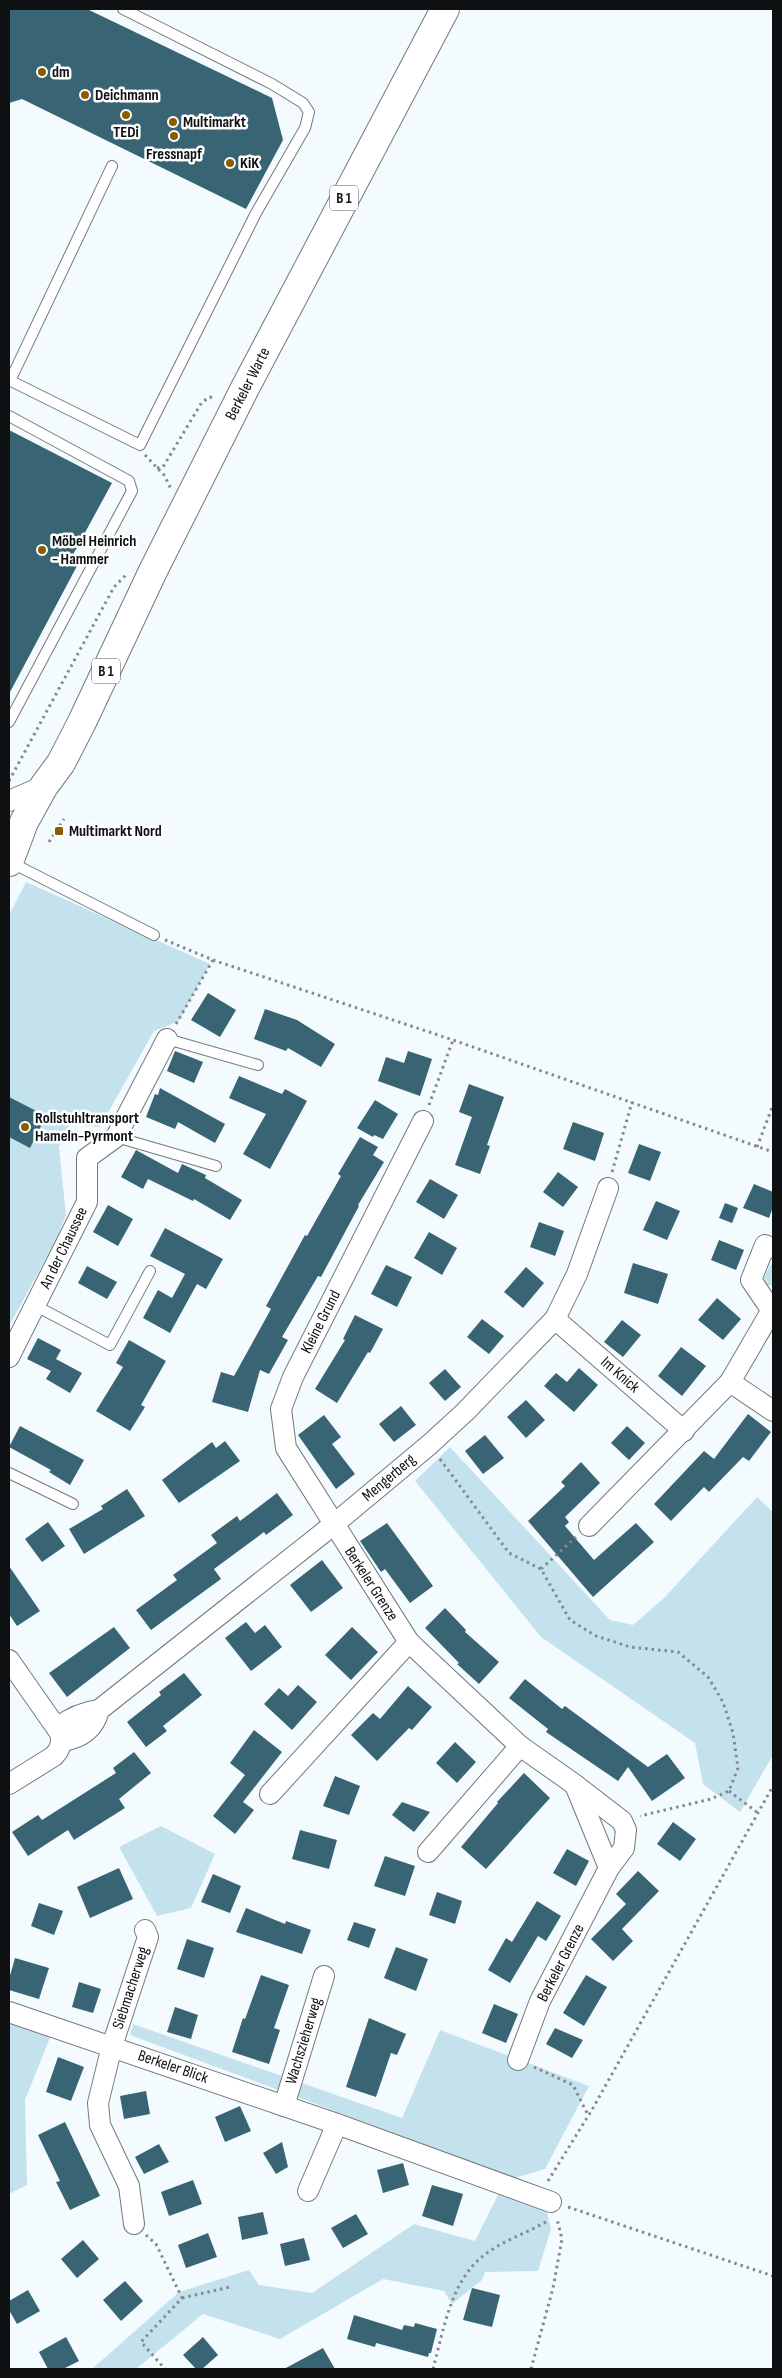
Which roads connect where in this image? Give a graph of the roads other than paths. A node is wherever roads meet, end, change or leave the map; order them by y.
1 (123, 9) edge
2 (444, 9) edge
3 (112, 166) dead end
4 (9, 380) edge
5 (9, 416) edge
6 (9, 722) edge
7 (60, 763) junction
8 (44, 786) junction
9 (9, 801) edge
10 (10, 853) edge
11 (154, 935) road end
12 (168, 1039) joint
13 (258, 1065) dead end
14 (424, 1121) road end
15 (116, 1137) junction
16 (216, 1166) dead end
17 (608, 1188) road end
18 (773, 1248) edge
19 (150, 1271) dead end
20 (36, 1306) junction
21 (773, 1310) edge
22 (555, 1320) junction
23 (9, 1357) edge
24 (730, 1382) junction
25 (773, 1412) edge
26 (684, 1431) junction
27 (9, 1473) edge
28 (74, 1504) dead end
29 (333, 1525) junction
30 (589, 1526) road end
31 (409, 1642) junction
32 (9, 1660) edge
33 (60, 1734) junction
34 (520, 1746) junction
35 (9, 1784) edge
36 (574, 1784) junction
37 (270, 1794) dead end
38 (428, 1852) dead end
39 (609, 1868) junction
40 (145, 1930) dead end
41 (324, 1976) dead end
42 (9, 2012) edge
43 (112, 2046) junction
44 (518, 2060) road end
45 (284, 2106) junction
46 (337, 2124) junction
47 (308, 2191) dead end
48 (548, 2205) road end
49 (134, 2224) road end

1 - 4 lane
2 - 7 main road, Berkeler Warte / B 1
3 - 4 lane
5 - 6 lane
7 - 8 main road, Berkeler Warte / B 1
7 - 10 main road, Berkeler Warte / B 1
8 - 9 street
8 - 10 main road, Berkeler Warte / B 1
10 - 11 lane
12 - 13 lane
12 - 15 street, An der Chaussee
14 - 29 street, Kleine Grund
15 - 16 lane
15 - 20 street, An der Chaussee
17 - 22 street, Mengerberg
18 - 21 street
19 - 20 lane
20 - 23 street, An der Chaussee
21 - 24 street
22 - 26 street, Im Knick
22 - 29 street, Mengerberg
24 - 25 street
24 - 26 street
26 - 30 street
27 - 28 lane
29 - 31 street, Berkeler Grenze
29 - 33 street, Mengerberg
31 - 34 street, Berkeler Grenze
31 - 37 street
32 - 33 street
33 - 35 street
34 - 36 street, Berkeler Grenze
34 - 38 street
36 - 39 street
36 - 39 street, Berkeler Grenze
39 - 44 street, Berkeler Grenze
40 - 43 street, Siebmacherweg
41 - 45 street, Wachszieherweg
42 - 43 street, Berkeler Blick
43 - 45 street, Berkeler Blick
43 - 49 street, Siebmacherweg
45 - 46 street, Berkeler Blick
46 - 47 street
46 - 48 street, Berkeler Blick

